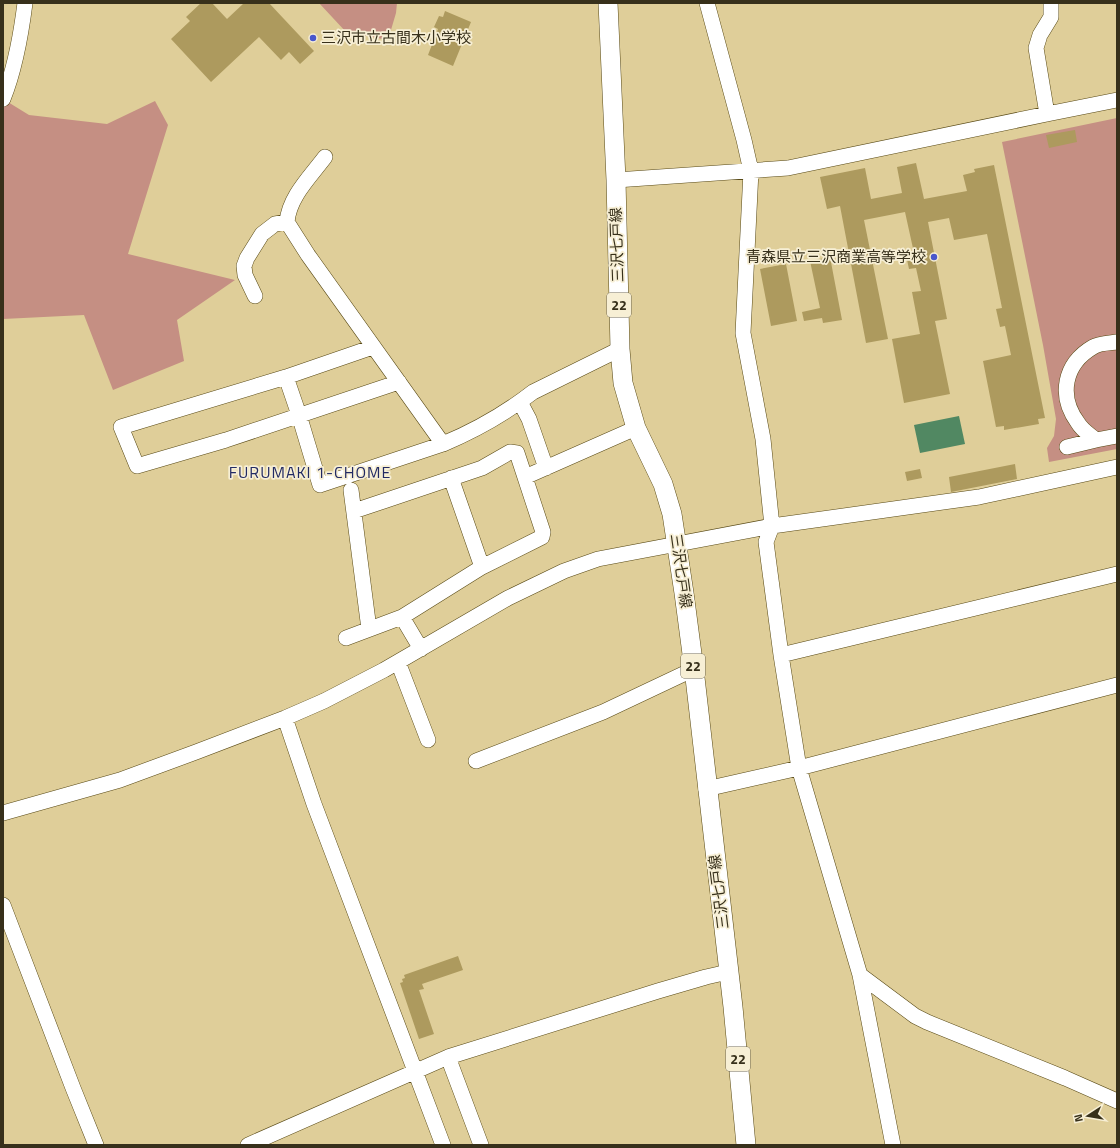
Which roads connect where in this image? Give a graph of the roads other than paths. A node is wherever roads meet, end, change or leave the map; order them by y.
1 (25, 3) edge
2 (608, 3) edge
3 (707, 3) edge
4 (1050, 3) edge
5 (3, 99) edge
6 (1117, 100) edge
7 (1047, 114) junction
8 (325, 157) dead end
9 (751, 171) junction
10 (616, 180) junction
11 (287, 222) junction
12 (255, 296) dead end
13 (1117, 342) edge
14 (373, 347) junction
15 (620, 350) junction
16 (286, 377) junction
17 (399, 382) junction
18 (520, 402) junction
19 (299, 415) junction
20 (636, 428) junction
21 (1117, 436) edge
22 (1096, 440) junction
23 (443, 444) junction
24 (1067, 447) dead end
25 (1117, 467) edge
26 (546, 468) junction
27 (525, 477) junction
28 (451, 478) junction
29 (351, 490) dead end
30 (354, 511) junction
31 (772, 526) junction
32 (677, 544) junction
33 (482, 567) junction
34 (1117, 574) edge
35 (402, 617) junction
36 (369, 629) junction
37 (346, 638) dead end
38 (421, 649) junction
39 (780, 655) junction
40 (398, 662) junction
41 (694, 669) junction
42 (1117, 685) edge
43 (285, 718) junction
44 (428, 740) dead end
45 (476, 761) dead end
46 (799, 768) junction
47 (706, 789) junction
48 (3, 813) edge
49 (3, 905) edge
50 (728, 972) junction
51 (860, 975) junction
52 (448, 1057) junction
53 (415, 1070) junction
54 (1117, 1101) edge
55 (96, 1145) edge
56 (248, 1145) edge
57 (443, 1145) edge
58 (481, 1145) edge
59 (746, 1145) edge
60 (893, 1145) edge

1 - 5 street
2 - 10 main road, 三沢七戸線 / 22
3 - 9 street
4 - 7 street
6 - 7 street
7 - 9 street
8 - 11 street
9 - 10 street
9 - 31 street
10 - 15 main road, 三沢七戸線 / 22
11 - 12 street
11 - 14 street
13 - 22 street
14 - 16 street
14 - 17 street
15 - 18 street
15 - 20 main road, 三沢七戸線 / 22
16 - 19 street
16 - 19 street
17 - 19 street
17 - 23 street
18 - 23 street
18 - 26 street
19 - 23 street
20 - 26 street
20 - 32 main road, 三沢七戸線 / 22
21 - 22 street
22 - 24 street
25 - 31 street
26 - 27 street
27 - 28 street
27 - 33 street
28 - 30 street
28 - 33 street
29 - 30 street
30 - 36 street
31 - 32 street
31 - 39 street
32 - 38 street
32 - 41 main road, 三沢七戸線 / 22
33 - 35 street
34 - 39 street
35 - 36 street
35 - 38 street
36 - 37 street
38 - 40 street
39 - 46 street
40 - 43 street
40 - 44 street
41 - 45 street
41 - 47 main road, 三沢七戸線 / 22
42 - 46 street
43 - 48 street
43 - 53 street
46 - 47 street
46 - 51 street
47 - 50 main road, 三沢七戸線 / 22
49 - 55 street
50 - 52 street
50 - 59 main road, 三沢七戸線 / 22
51 - 54 street
51 - 60 street
52 - 53 street
52 - 58 street
53 - 56 street
53 - 57 street

